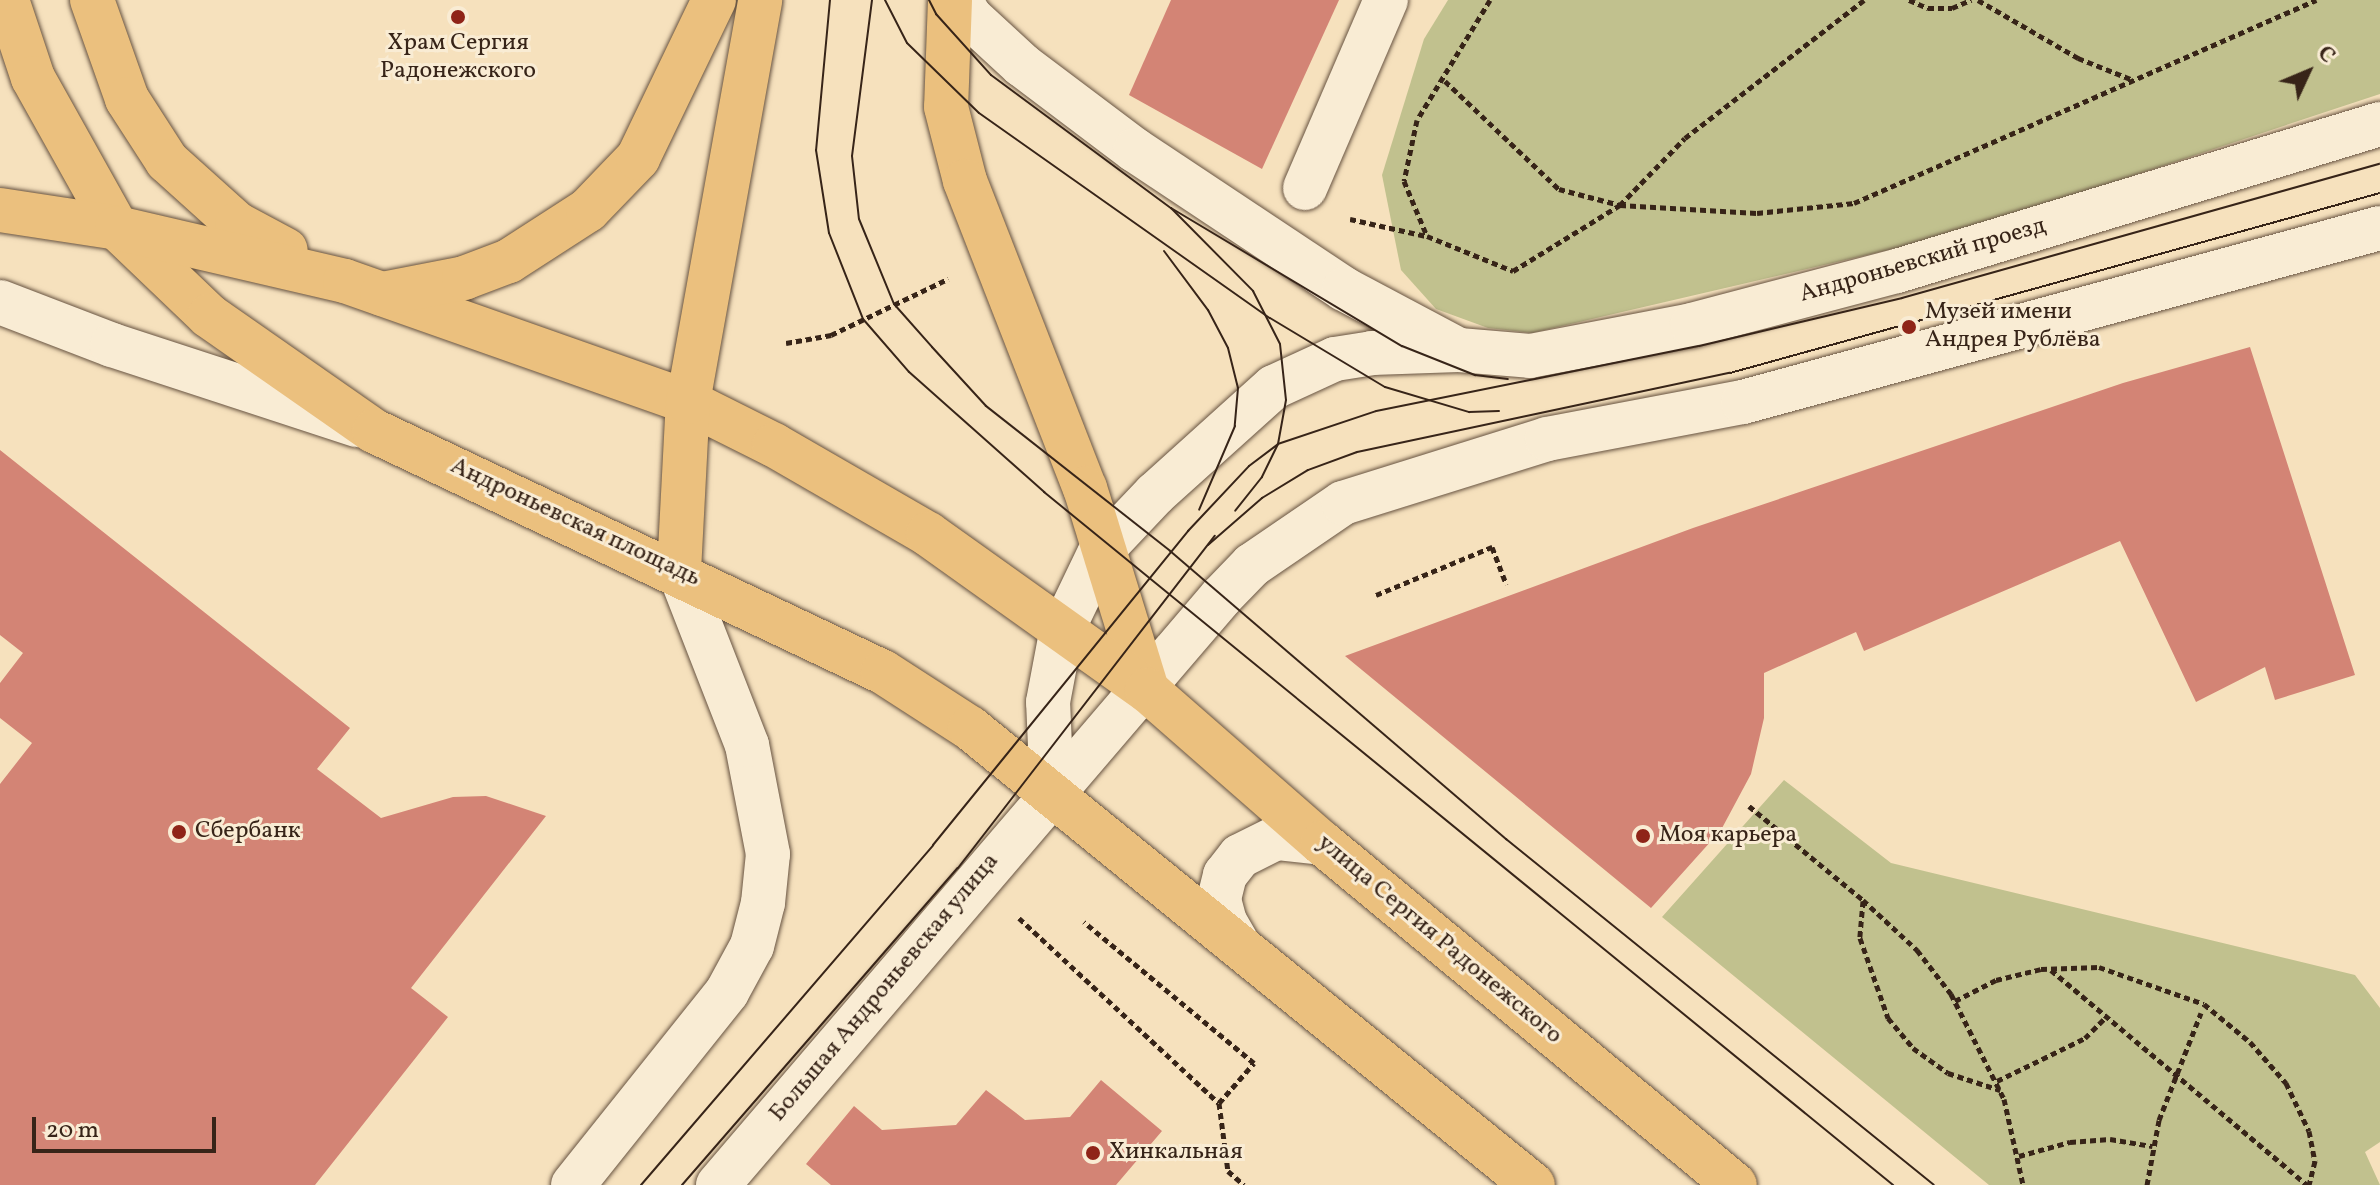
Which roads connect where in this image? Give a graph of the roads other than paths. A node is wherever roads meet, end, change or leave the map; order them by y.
1 (7, 0) edge
2 (92, 0) edge
3 (714, 0) edge
4 (760, 0) edge
5 (950, 0) edge
6 (960, 0) edge
7 (1386, 0) edge
8 (2380, 124) edge
9 (1305, 188) dead end
10 (0, 210) edge
11 (117, 228) junction
12 (2380, 228) edge
13 (363, 287) junction
14 (0, 302) edge
15 (1459, 350) junction
16 (688, 402) junction
17 (374, 431) junction
18 (1100, 552) junction
19 (679, 571) junction
20 (1061, 633) junction
21 (1147, 690) junction
22 (1052, 792) junction
23 (1322, 843) junction
24 (1239, 946) junction
25 (573, 1185) edge
26 (718, 1185) edge
27 (1533, 1185) edge
28 (1735, 1185) edge

1 - 11 main road, Андроньевская площадь
2 - 13 main road
3 - 13 main road
4 - 16 main road
5 - 18 main road
6 - 15 street
7 - 9 street
8 - 15 street, Андроньевский проезд
10 - 11 main road
11 - 13 main road
11 - 17 main road, Андроньевская площадь
12 - 21 street, Большая Андроньевская улица
13 - 16 main road
14 - 17 street
15 - 18 street
16 - 19 main road
16 - 20 main road
17 - 19 main road, Андроньевская площадь
18 - 20 street
18 - 21 main road
19 - 22 main road, Андроньевская площадь
19 - 25 street
20 - 21 main road
20 - 22 street
21 - 22 street, Большая Андроньевская улица
21 - 23 main road, улица Сергия Радонежского
22 - 24 main road
22 - 26 street, Большая Андроньевская улица
23 - 24 street
23 - 28 main road, улица Сергия Радонежского
24 - 27 main road

